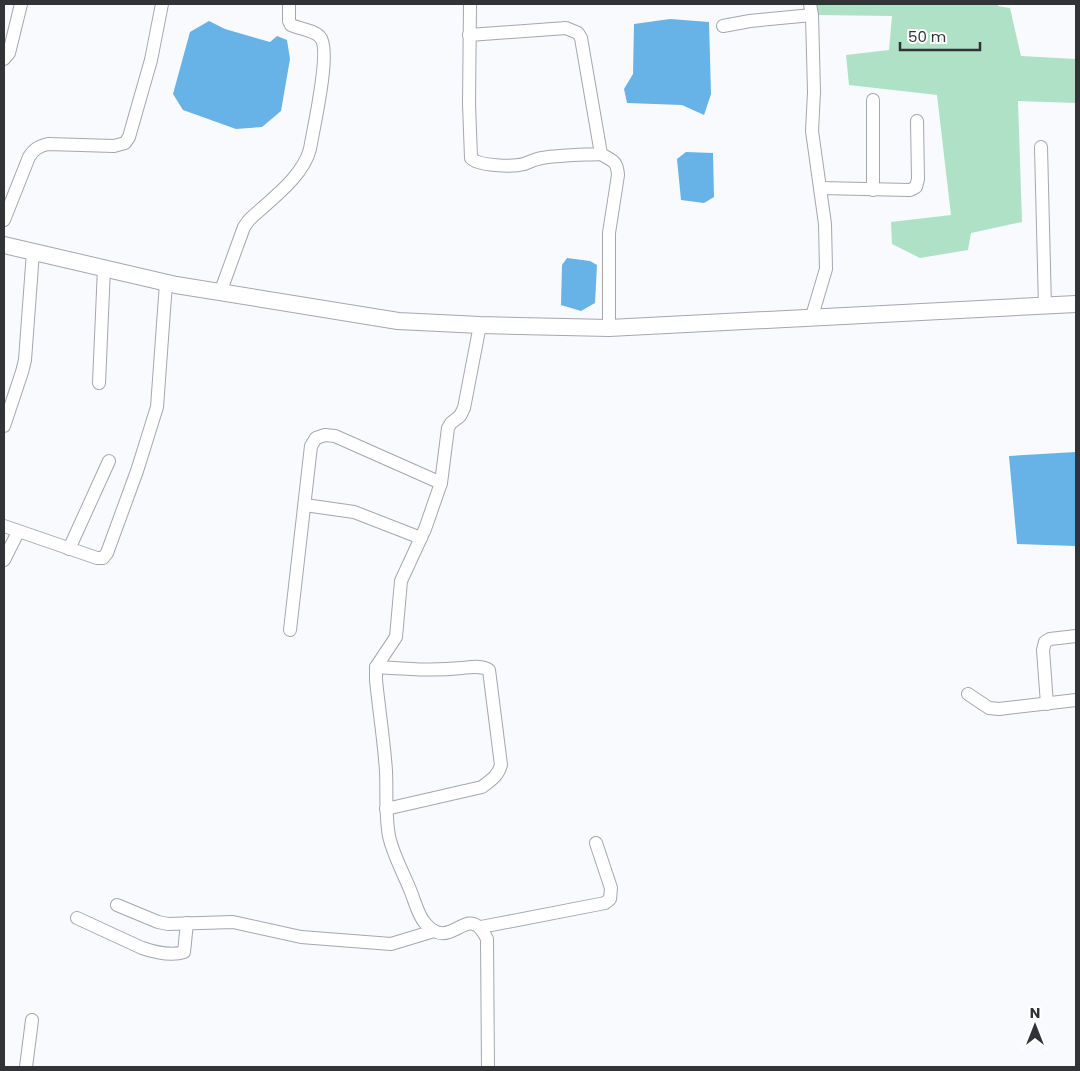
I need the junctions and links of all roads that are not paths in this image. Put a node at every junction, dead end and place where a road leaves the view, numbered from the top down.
1 (21, 4) edge
2 (162, 4) edge
3 (290, 4) edge
4 (470, 4) edge
5 (811, 9) edge
6 (723, 26) dead end
7 (470, 35) junction
8 (4, 59) edge
9 (873, 100) dead end
10 (917, 121) dead end
11 (1041, 147) dead end
12 (601, 154) junction
13 (820, 188) junction
14 (873, 190) junction
15 (4, 220) edge
16 (4, 245) edge
17 (33, 252) junction
18 (104, 268) junction
19 (166, 283) junction
20 (220, 293) junction
21 (1076, 304) edge
22 (1045, 307) junction
23 (812, 316) junction
24 (480, 325) junction
25 (609, 328) junction
26 (99, 383) dead end
27 (4, 426) edge
28 (109, 461) dead end
29 (441, 483) junction
30 (305, 505) junction
31 (4, 526) edge
32 (18, 532) junction
33 (421, 538) junction
34 (69, 549) junction
35 (4, 560) edge
36 (290, 630) dead end
37 (1076, 636) edge
38 (376, 667) junction
39 (968, 694) dead end
40 (1076, 700) edge
41 (1046, 704) junction
42 (386, 809) junction
43 (596, 843) dead end
44 (117, 905) dead end
45 (77, 918) dead end
46 (187, 923) junction
47 (481, 927) junction
48 (434, 931) junction
49 (32, 1020) dead end
50 (26, 1067) edge
51 (488, 1067) edge

1 - 8 street
2 - 15 street
3 - 20 street
4 - 7 street
5 - 6 street
5 - 13 street
7 - 12 street
7 - 12 street
9 - 14 street
10 - 14 street
11 - 22 street
12 - 25 street
13 - 14 street
13 - 23 street
16 - 17 street
17 - 18 street
17 - 27 street
18 - 19 street
18 - 26 street
19 - 20 street
19 - 34 street
20 - 24 street
21 - 22 street
22 - 23 street
23 - 25 street
24 - 25 street
24 - 29 street
28 - 34 street
29 - 30 street
29 - 33 street
30 - 33 street
30 - 36 street
31 - 32 street
32 - 34 street
32 - 35 street
33 - 38 street
37 - 41 street
38 - 42 street
38 - 42 street
39 - 41 street
40 - 41 street
42 - 48 street
43 - 47 street
44 - 46 street
45 - 46 street
46 - 48 street
47 - 48 street
47 - 51 street
49 - 50 street

